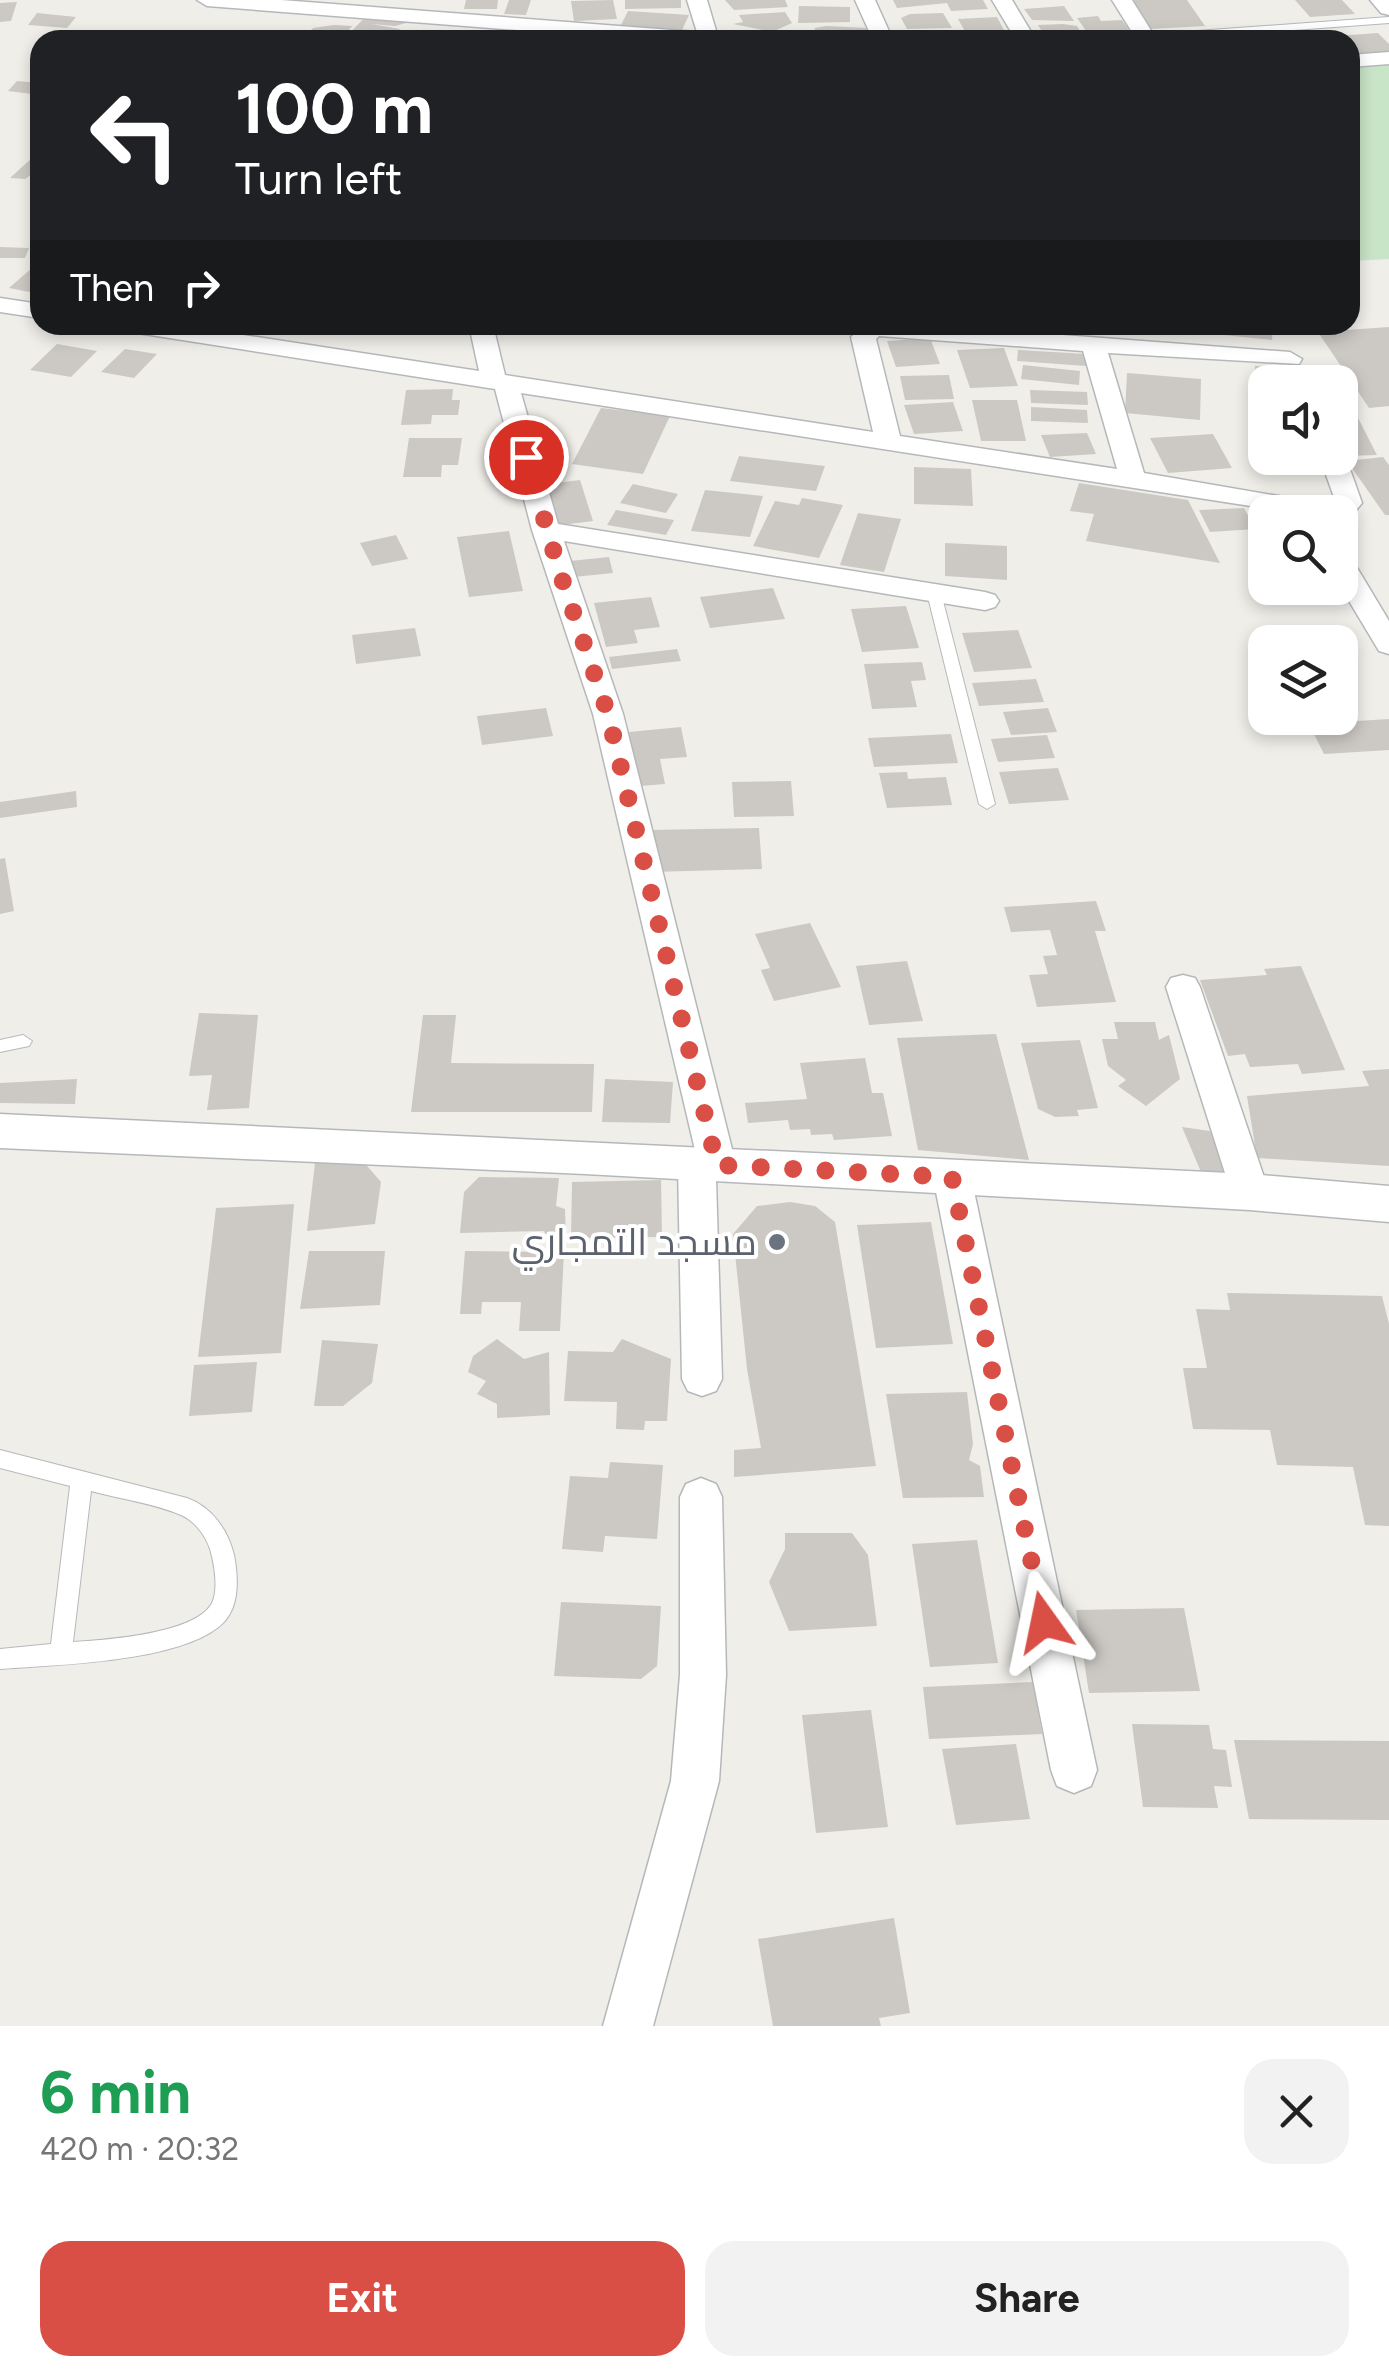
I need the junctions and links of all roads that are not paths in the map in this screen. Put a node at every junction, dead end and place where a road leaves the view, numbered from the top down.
1 (207, 0) edge
2 (537, 0) edge
3 (697, 0) edge
4 (865, 0) edge
5 (1002, 0) edge
6 (1122, 0) edge
7 (1382, 0) edge
8 (288, 3) edge
9 (1389, 8) edge
10 (1389, 20) edge
11 (525, 24) junction
12 (485, 30) edge
13 (497, 30) edge
14 (599, 30) edge
15 (707, 30) edge
16 (878, 30) edge
17 (1020, 30) edge
18 (1141, 30) edge
19 (1252, 30) edge
20 (1389, 58) edge
21 (1360, 59) edge
22 (0, 304) edge
23 (30, 309) edge
24 (195, 335) edge
25 (484, 335) edge
26 (862, 335) edge
27 (974, 335) edge
28 (1093, 344) junction
29 (1290, 359) dead end
30 (500, 383) junction
31 (888, 444) junction
32 (1133, 480) junction
33 (1248, 500) edge
34 (546, 530) junction
35 (1358, 592) edge
36 (934, 593) junction
37 (985, 601) dead end
38 (1389, 645) edge
39 (987, 804) dead end
40 (1183, 987) dead end
41 (23, 1042) dead end
42 (0, 1046) edge
43 (0, 1132) edge
44 (707, 1164) junction
45 (952, 1177) junction
46 (1250, 1192) junction
47 (1389, 1204) edge
48 (702, 1379) dead end
49 (0, 1460) edge
50 (81, 1482) junction
51 (701, 1497) dead end
52 (60, 1652) junction
53 (0, 1659) edge
54 (1074, 1770) dead end
55 (628, 2026) edge

1 - 8 street
2 - 11 street
3 - 15 street
4 - 16 street
5 - 17 street
6 - 18 street
7 - 9 street
8 - 12 street
10 - 19 lane
11 - 13 street
11 - 14 street
20 - 21 street
22 - 23 street
24 - 30 street
25 - 30 street
26 - 31 street
27 - 28 street
28 - 29 street
28 - 32 street
30 - 31 street
30 - 34 street
31 - 32 street
32 - 33 street
34 - 36 street
34 - 44 street
35 - 38 street
36 - 37 street
36 - 39 lane
40 - 46 street
41 - 42 lane
43 - 44 street
44 - 45 street
44 - 48 street
45 - 46 street
45 - 54 street
46 - 47 street
49 - 50 lane
50 - 52 lane
50 - 52 lane
51 - 55 street
52 - 53 lane

